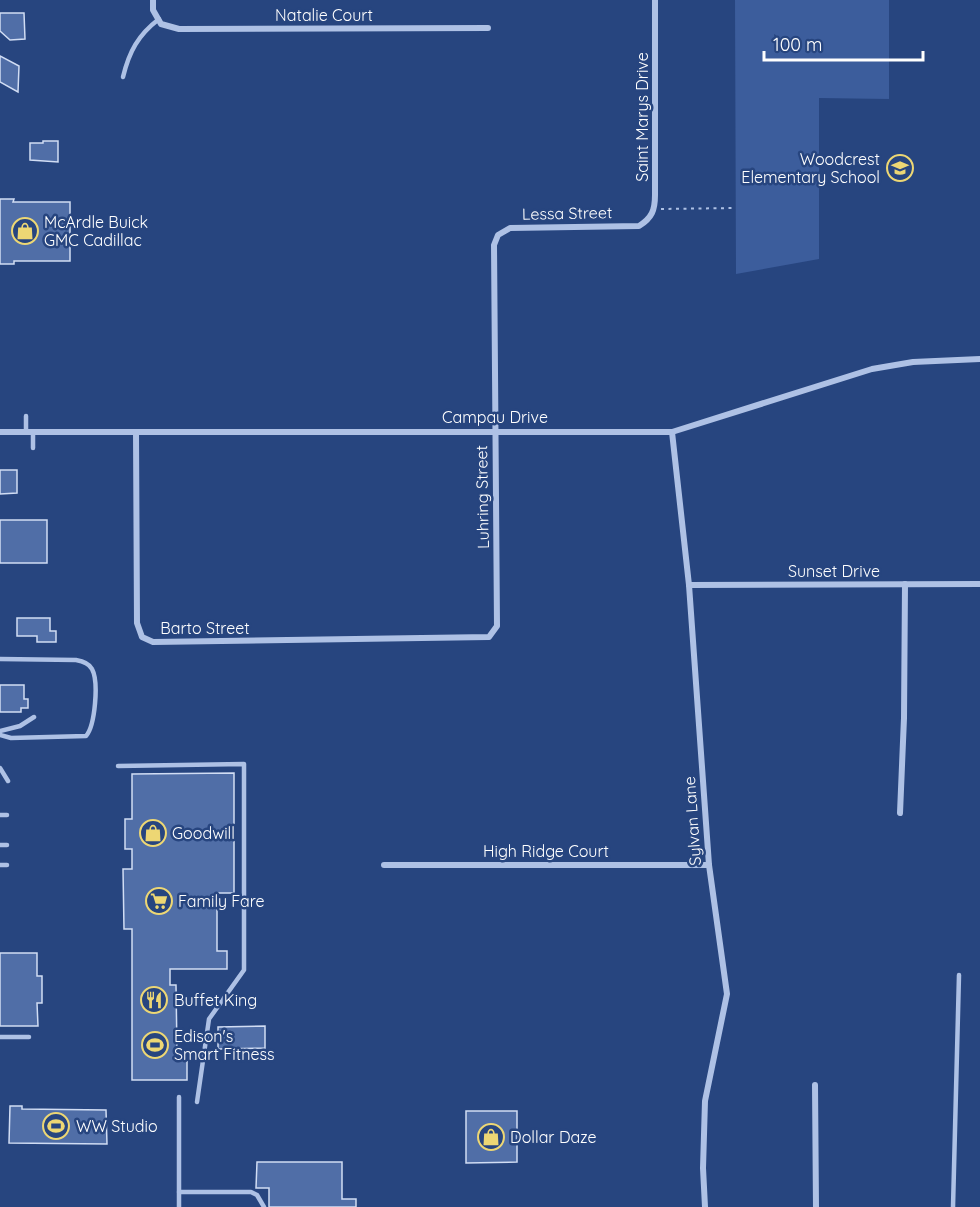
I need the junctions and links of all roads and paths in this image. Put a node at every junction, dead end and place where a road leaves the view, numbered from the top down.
1 (153, 0) edge
2 (655, 0) edge
3 (160, 21) junction
4 (488, 28) dead end
5 (123, 77) dead end
6 (736, 208) dead end
7 (655, 209) junction
8 (498, 235) joint
9 (980, 358) edge
10 (26, 416) dead end
11 (495, 430) junction
12 (0, 432) edge
13 (30, 432) junction
14 (136, 432) junction
15 (672, 432) junction
16 (33, 448) dead end
17 (905, 584) junction
18 (980, 584) edge
19 (689, 585) junction
20 (476, 640) joint
21 (0, 659) edge
22 (34, 717) dead end
23 (0, 730) edge
24 (0, 735) edge
25 (118, 766) dead end
26 (0, 768) edge
27 (8, 781) dead end
28 (900, 813) dead end
29 (0, 815) edge
30 (7, 815) dead end
31 (0, 845) edge
32 (7, 845) dead end
33 (0, 865) edge
34 (7, 865) dead end
35 (384, 865) dead end
36 (709, 865) junction
37 (959, 975) dead end
38 (0, 1037) edge
39 (29, 1037) dead end
40 (815, 1085) dead end
41 (179, 1097) dead end
42 (197, 1102) dead end
43 (179, 1192) junction
44 (179, 1207) edge
45 (264, 1207) edge
46 (705, 1207) edge
47 (816, 1207) edge
48 (953, 1207) edge

1 - 3 street
2 - 7 street, Saint Marys Drive
3 - 4 street, Natalie Court
3 - 5 lane
6 - 7 path
7 - 8 street, Lessa Street
8 - 11 street, Luhring Street
9 - 15 street, Campau Drive
10 - 13 lane
11 - 14 street, Campau Drive
11 - 15 street, Campau Drive
11 - 20 street, Luhring Street
12 - 13 street, Campau Drive
13 - 14 street, Campau Drive
13 - 16 lane
14 - 20 street, Barto Street
15 - 19 street, Sylvan Lane
17 - 18 street, Sunset Drive
17 - 19 street, Sunset Drive
17 - 28 street
19 - 36 street, Sylvan Lane
21 - 24 lane
22 - 23 lane
25 - 42 lane
26 - 27 lane
29 - 30 lane
31 - 32 lane
33 - 34 lane
35 - 36 street, High Ridge Court
36 - 46 street, Sylvan Lane
37 - 48 lane
38 - 39 lane
40 - 47 street
41 - 43 lane
43 - 44 lane
43 - 45 lane

